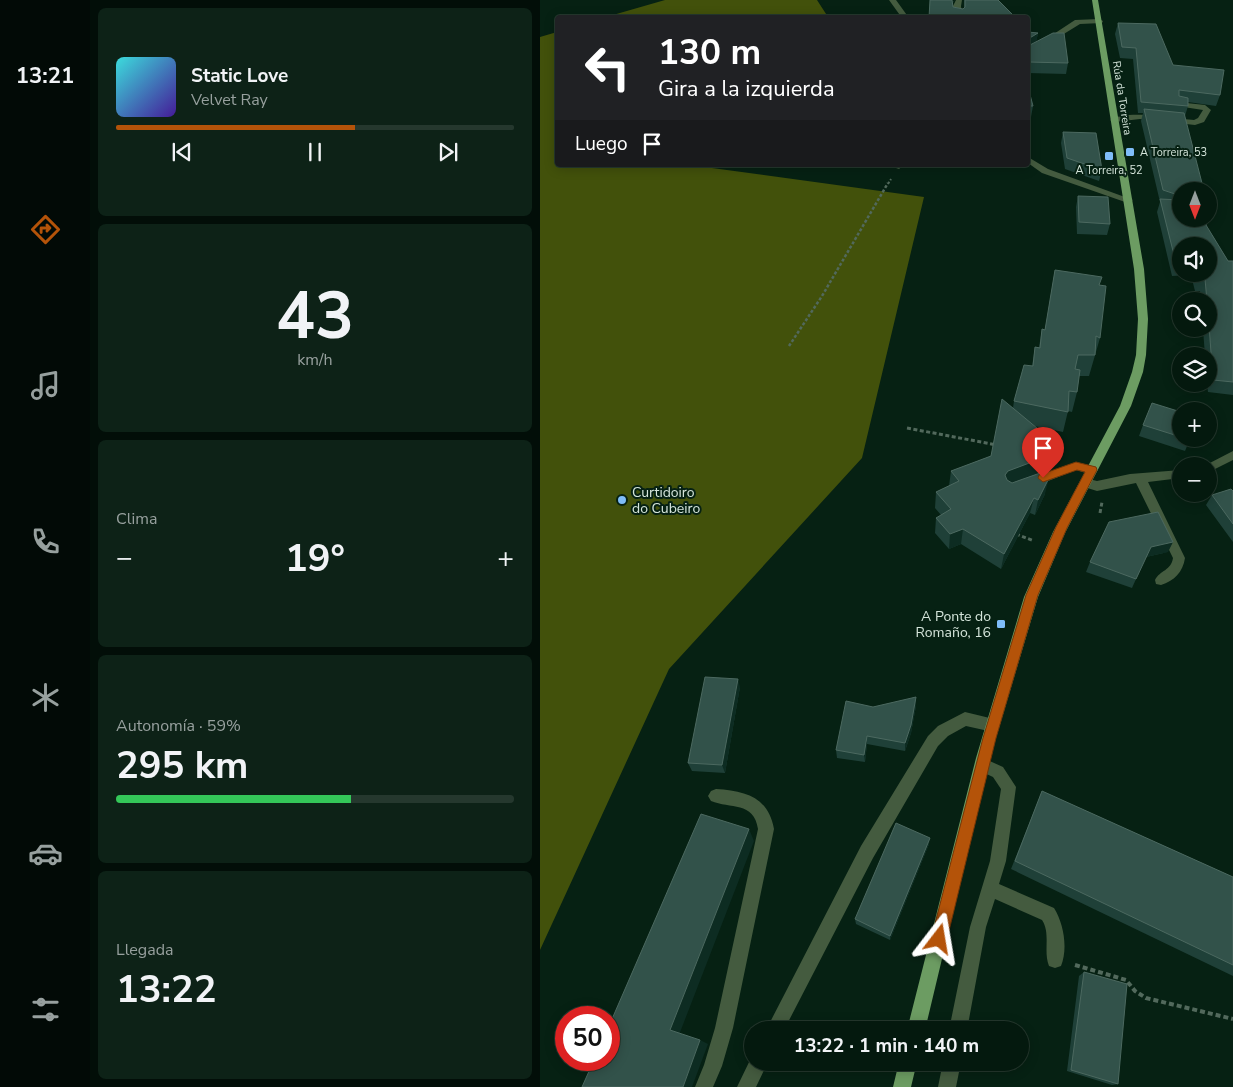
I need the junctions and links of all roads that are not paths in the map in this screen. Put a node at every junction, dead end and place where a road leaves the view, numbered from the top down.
1 (892, 0) edge
2 (960, 0) edge
3 (1095, 0) edge
4 (904, 15) edge
5 (958, 15) edge
6 (1099, 21) junction
7 (1030, 53) edge
8 (1180, 104) edge
9 (1114, 120) junction
10 (1030, 161) edge
11 (1128, 200) junction
12 (1233, 455) edge
13 (1217, 464) edge
14 (1092, 470) junction
15 (1172, 475) edge
16 (1140, 478) junction
17 (1085, 483) junction
18 (1018, 488) edge
19 (1161, 580) dead end
20 (993, 724) junction
21 (982, 765) junction
22 (716, 796) dead end
23 (989, 888) junction
24 (1055, 960) road end
25 (780, 1021) edge
26 (918, 1021) edge
27 (960, 1021) edge
28 (754, 1071) edge
29 (906, 1071) edge
30 (950, 1071) edge
31 (704, 1087) edge
32 (746, 1087) edge
33 (902, 1087) edge
34 (947, 1087) edge

1 - 4 street
2 - 5 street
3 - 6 main road, Rúa da Torreira
6 - 7 street
6 - 9 main road, Rúa da Torreira
8 - 9 street
9 - 11 main road, Rúa da Torreira
10 - 11 street
11 - 14 main road, Rúa da Torreira
12 - 13 street
14 - 17 main road, Rúa da Torreira
14 - 18 street
15 - 16 street
16 - 17 street
16 - 19 street
17 - 20 main road, Rúa da Torreira
20 - 21 main road, Rúa da Torreira
20 - 25 street
21 - 23 street
21 - 26 main road, Rúa da Torreira
22 - 31 street
23 - 24 street
23 - 27 street
28 - 32 street
29 - 33 main road
30 - 34 street

